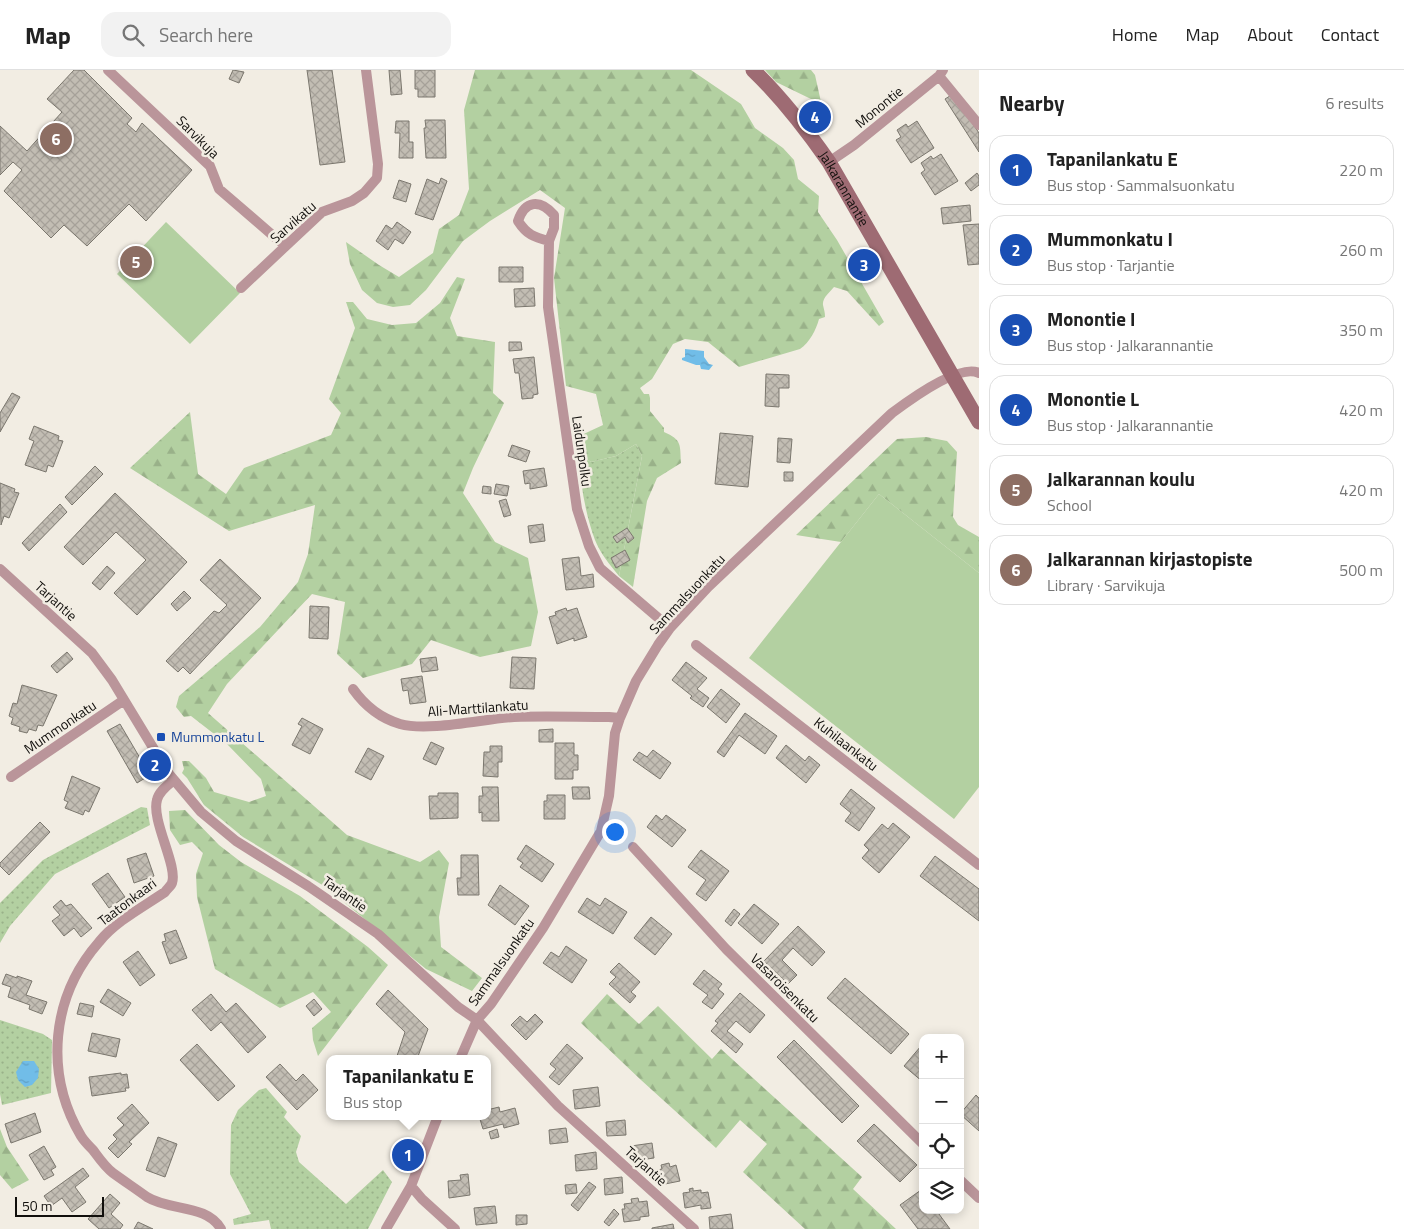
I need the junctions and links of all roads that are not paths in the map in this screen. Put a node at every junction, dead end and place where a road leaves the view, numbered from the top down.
1 (108, 70) edge
2 (366, 70) edge
3 (753, 70) edge
4 (941, 73) edge
5 (979, 125) edge
6 (829, 162) junction
7 (549, 242) dead end
8 (285, 246) junction
9 (241, 288) dead end
10 (979, 373) edge
11 (952, 375) junction
12 (979, 422) edge
13 (0, 569) edge
14 (670, 628) junction
15 (696, 645) dead end
16 (353, 688) dead end
17 (124, 700) junction
18 (620, 718) junction
19 (11, 777) dead end
20 (174, 780) junction
21 (633, 847) dead end
22 (979, 864) edge
23 (477, 1020) junction
24 (462, 1055) edge
25 (436, 1120) edge
26 (919, 1140) edge
27 (964, 1184) edge
28 (411, 1186) junction
29 (979, 1198) edge
30 (221, 1229) edge
31 (386, 1229) edge
32 (455, 1229) edge
33 (694, 1229) edge

1 - 8 street, Sarvikuja
2 - 8 street, Sarvikatu
3 - 6 main road, Jalkarannantie
4 - 5 street
4 - 6 street, Monontie
6 - 11 main road, Jalkarannantie
7 - 14 street, Laidunpolku
8 - 9 street, Sarvikatu
10 - 11 street
11 - 12 main road, Jalkarannantie
11 - 14 street, Sammalsuonkatu
13 - 17 street, Tarjantie
14 - 18 street, Sammalsuonkatu
15 - 22 street, Kuhilaankatu
16 - 18 street, Ali-Marttilankatu
17 - 19 street, Mummonkatu
17 - 20 street, Tarjantie
18 - 23 street, Sammalsuonkatu
20 - 23 street, Tarjantie
20 - 30 street, Taatonkaari
21 - 26 street, Vasaroisenkatu
23 - 24 street, Sammalsuonkatu
23 - 33 street, Tarjantie
25 - 28 street
27 - 29 street
28 - 31 street
28 - 32 street

